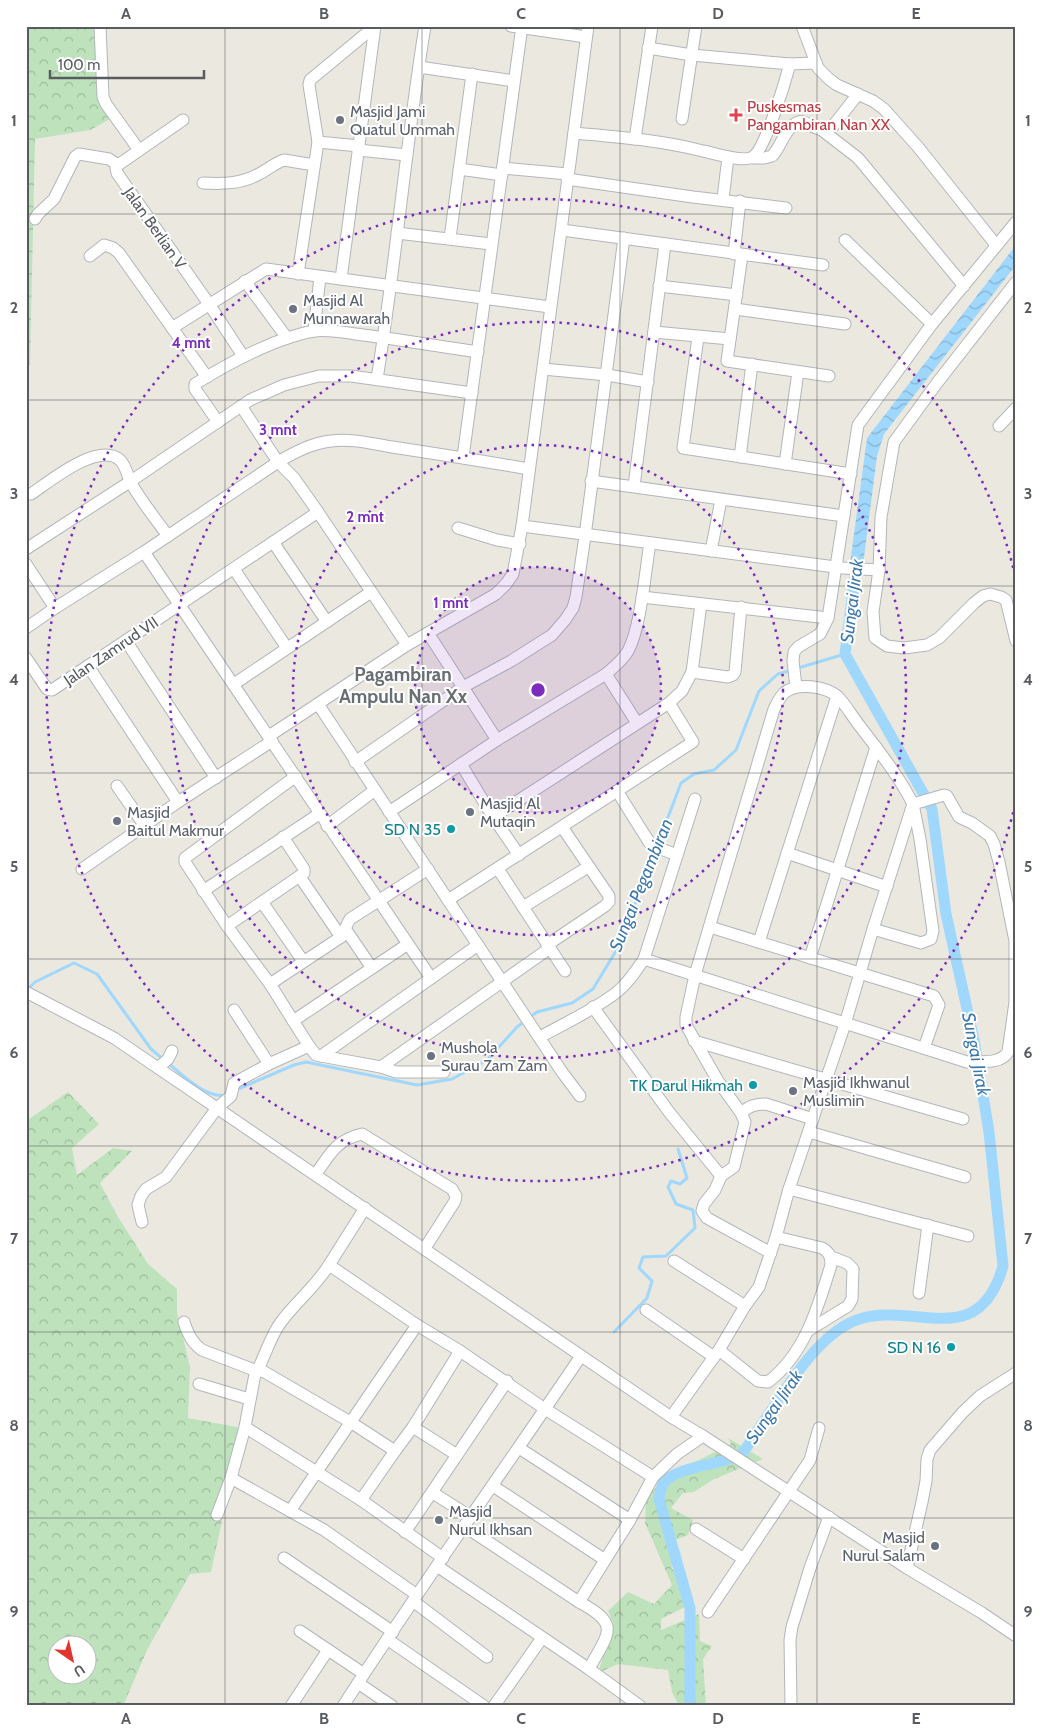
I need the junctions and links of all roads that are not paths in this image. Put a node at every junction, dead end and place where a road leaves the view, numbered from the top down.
1 (100, 26) edge
2 (426, 26) edge
3 (652, 26) edge
4 (696, 26) edge
5 (802, 26) edge
6 (374, 27) edge
7 (518, 27) edge
8 (587, 32) edge
9 (648, 48) junction
10 (692, 55) junction
11 (816, 63) junction
12 (790, 64) junction
13 (418, 67) junction
14 (472, 74) junction
15 (514, 81) junction
16 (858, 94) junction
17 (682, 119) dead end
18 (183, 120) dead end
19 (823, 131) junction
20 (574, 133) junction
21 (635, 139) junction
22 (318, 142) junction
23 (358, 148) junction
24 (139, 150) junction
25 (407, 155) junction
26 (728, 157) junction
27 (753, 158) junction
28 (118, 165) junction
29 (314, 165) junction
30 (459, 169) junction
31 (502, 172) junction
32 (568, 176) junction
33 (203, 183) dead end
34 (722, 200) junction
35 (740, 202) junction
36 (786, 208) dead end
37 (35, 220) dead end
38 (1016, 222) edge
39 (562, 230) junction
40 (397, 233) junction
41 (450, 238) junction
42 (624, 238) junction
43 (845, 240) dead end
44 (492, 244) junction
45 (665, 244) junction
46 (996, 245) junction
47 (738, 255) junction
48 (90, 256) dead end
49 (823, 265) dead end
50 (298, 274) junction
51 (320, 277) junction
52 (341, 279) junction
53 (245, 281) junction
54 (1016, 282) edge
55 (391, 286) junction
56 (659, 286) junction
57 (964, 286) junction
58 (737, 295) junction
59 (1012, 296) edge
60 (485, 298) junction
61 (209, 304) junction
62 (550, 307) junction
63 (735, 309) junction
64 (845, 324) dead end
65 (932, 324) junction
66 (172, 328) junction
67 (314, 331) junction
68 (654, 332) junction
69 (384, 337) junction
70 (698, 337) junction
71 (287, 338) junction
72 (730, 339) junction
73 (478, 352) junction
74 (243, 356) junction
75 (752, 364) junction
76 (543, 369) junction
77 (798, 372) junction
78 (607, 375) junction
79 (829, 376) dead end
80 (207, 377) junction
81 (377, 379) junction
82 (648, 382) junction
83 (472, 393) junction
84 (241, 406) junction
85 (1016, 408) edge
86 (218, 422) junction
87 (999, 426) dead end
88 (463, 457) junction
89 (740, 457) junction
90 (278, 462) junction
91 (785, 464) junction
92 (529, 469) junction
93 (851, 474) junction
94 (591, 480) junction
95 (130, 481) junction
96 (634, 486) junction
97 (31, 494) dead end
98 (721, 500) junction
99 (318, 512) junction
100 (844, 516) junction
101 (522, 526) junction
102 (458, 528) dead end
103 (168, 536) junction
104 (585, 536) junction
105 (273, 542) junction
106 (520, 544) junction
107 (650, 544) junction
108 (26, 549) edge
109 (711, 551) junction
110 (144, 552) junction
111 (26, 564) edge
112 (839, 567) junction
113 (234, 569) junction
114 (879, 570) junction
115 (371, 592) junction
116 (642, 597) junction
117 (180, 604) junction
118 (701, 604) junction
119 (741, 607) junction
120 (55, 608) junction
121 (828, 618) junction
122 (326, 622) junction
123 (26, 628) edge
124 (428, 633) junction
125 (126, 640) junction
126 (1016, 641) edge
127 (407, 645) junction
128 (287, 648) junction
129 (26, 658) edge
130 (88, 666) junction
131 (692, 672) junction
132 (606, 674) junction
133 (234, 684) junction
134 (795, 684) junction
135 (463, 687) junction
136 (837, 696) junction
137 (669, 703) junction
138 (318, 704) junction
139 (637, 723) junction
140 (270, 738) junction
141 (497, 740) junction
142 (876, 747) junction
143 (355, 762) junction
144 (460, 764) junction
145 (296, 776) junction
146 (216, 778) junction
147 (117, 786) dead end
148 (374, 790) junction
149 (617, 791) junction
150 (695, 799) dead end
151 (178, 802) junction
152 (916, 803) junction
153 (389, 812) junction
154 (319, 814) junction
155 (493, 817) junction
156 (144, 826) junction
157 (327, 826) junction
158 (562, 826) junction
159 (283, 837) junction
160 (671, 853) junction
161 (787, 853) junction
162 (519, 855) junction
163 (588, 867) junction
164 (82, 869) dead end
165 (428, 869) junction
166 (498, 869) junction
167 (836, 870) junction
168 (300, 877) junction
169 (887, 887) junction
170 (202, 891) junction
171 (448, 900) junction
172 (262, 902) junction
173 (379, 902) junction
174 (522, 907) junction
175 (227, 926) junction
176 (710, 927) junction
177 (873, 929) junction
178 (343, 933) junction
179 (759, 942) junction
180 (408, 944) junction
181 (478, 945) junction
182 (548, 947) junction
183 (810, 958) junction
184 (644, 959) junction
185 (303, 961) junction
186 (372, 968) junction
187 (565, 971) dead end
188 (861, 974) junction
189 (695, 975) junction
190 (431, 978) junction
191 (502, 981) junction
192 (270, 984) junction
193 (26, 992) edge
194 (593, 1007) junction
195 (234, 1010) dead end
196 (293, 1021) junction
197 (846, 1024) junction
198 (539, 1035) junction
199 (694, 1041) junction
200 (309, 1046) junction
201 (924, 1048) junction
202 (321, 1056) junction
203 (269, 1064) junction
204 (381, 1067) junction
205 (444, 1072) dead end
206 (828, 1079) junction
207 (580, 1096) dead end
208 (217, 1108) junction
209 (741, 1113) junction
210 (813, 1119) junction
211 (963, 1119) dead end
212 (809, 1132) junction
213 (316, 1174) junction
214 (721, 1176) junction
215 (965, 1176) dead end
216 (789, 1189) junction
217 (365, 1208) junction
218 (142, 1222) dead end
219 (928, 1225) junction
220 (968, 1236) dead end
221 (776, 1237) junction
222 (425, 1248) junction
223 (771, 1253) junction
224 (831, 1257) junction
225 (674, 1262) dead end
226 (329, 1265) junction
227 (919, 1293) dead end
228 (745, 1306) junction
229 (646, 1310) dead end
230 (184, 1322) dead end
231 (417, 1325) junction
232 (809, 1330) junction
233 (460, 1351) junction
234 (717, 1354) junction
235 (581, 1356) junction
236 (258, 1371) junction
237 (1016, 1373) edge
238 (506, 1381) junction
239 (199, 1384) dead end
240 (249, 1399) junction
241 (546, 1409) junction
242 (671, 1417) junction
243 (352, 1423) junction
244 (413, 1427) junction
245 (245, 1428) junction
246 (819, 1428) dead end
247 (703, 1436) junction
248 (519, 1448) junction
249 (395, 1451) junction
250 (457, 1455) junction
251 (316, 1472) junction
252 (653, 1477) junction
253 (231, 1478) junction
254 (493, 1486) junction
255 (790, 1492) junction
256 (432, 1493) junction
257 (361, 1500) junction
258 (290, 1511) junction
259 (217, 1515) dead end
260 (829, 1517) junction
261 (630, 1520) junction
262 (468, 1521) junction
263 (696, 1528) dead end
264 (405, 1532) junction
265 (284, 1558) dead end
266 (744, 1559) junction
267 (605, 1560) junction
268 (440, 1562) junction
269 (907, 1568) junction
270 (415, 1598) junction
271 (579, 1602) junction
272 (708, 1612) dead end
273 (300, 1630) dead end
274 (390, 1635) junction
275 (1016, 1636) edge
276 (542, 1638) junction
277 (328, 1650) junction
278 (487, 1657) dead end
279 (589, 1669) junction
280 (361, 1679) junction
281 (291, 1706) edge
282 (343, 1706) edge
283 (392, 1706) edge
284 (484, 1706) edge
285 (494, 1706) edge
286 (640, 1706) edge
287 (791, 1706) edge

1 - 24 street
2 - 13 street
3 - 9 street
4 - 10 street
5 - 11 street
6 - 22 street
6 - 23 street
7 - 8 street
7 - 15 street
8 - 20 street
9 - 10 street
9 - 21 street
10 - 12 street
10 - 17 street
11 - 12 street
11 - 16 street
12 - 27 street
13 - 14 street
13 - 25 street
14 - 15 street
14 - 30 street
15 - 31 street
16 - 19 street
16 - 46 street
18 - 24 street
19 - 27 street
19 - 57 street
20 - 21 street
20 - 32 street
21 - 26 street
22 - 23 street
22 - 29 street
23 - 25 street
23 - 52 street
24 - 28 street
25 - 40 street
26 - 27 street
26 - 34 street
28 - 37 street
28 - 61 street, Jalan Berlian V
29 - 33 street
29 - 50 street
30 - 31 street
30 - 41 street
31 - 32 street
31 - 44 street
32 - 34 street
32 - 39 street
34 - 35 street
35 - 36 street
35 - 47 street
38 - 46 street
39 - 42 street
39 - 62 street
40 - 41 street
40 - 55 street
41 - 44 street
42 - 45 street
42 - 78 street
43 - 65 street
44 - 60 street
45 - 47 street
45 - 56 street
46 - 57 street
47 - 49 street
47 - 58 street
48 - 66 street
50 - 51 street
50 - 53 street
51 - 52 street
51 - 67 street
52 - 55 street
53 - 61 street
53 - 71 street
54 - 59 street
55 - 60 street
55 - 69 street
56 - 58 street
56 - 68 street
57 - 65 street
58 - 63 street
59 - 114 street
60 - 62 street
60 - 73 street
61 - 66 street
61 - 74 street, Jalan Berlian V
62 - 76 street
63 - 64 street
63 - 72 street
65 - 93 street
66 - 80 street
67 - 69 street
67 - 71 street
68 - 70 street
68 - 82 street
69 - 73 street
69 - 81 street
70 - 72 street
70 - 89 street
71 - 74 street
72 - 75 street
73 - 83 street
74 - 80 street
75 - 77 street
75 - 89 street
76 - 78 street
76 - 92 street
77 - 79 street
77 - 91 street
78 - 82 street
78 - 94 street
80 - 86 street
81 - 83 street
81 - 84 street
82 - 96 street
83 - 88 street
84 - 86 street
84 - 90 street
85 - 87 street
86 - 95 street
88 - 90 street
88 - 92 street
89 - 91 street
90 - 99 street
90 - 103 street
91 - 93 street
92 - 101 street
93 - 100 street
94 - 96 street
94 - 104 street
95 - 97 street
95 - 103 street
95 - 108 street
96 - 98 street
98 - 100 street
98 - 109 street
99 - 105 street, Jalan Zamrud VII
99 - 115 street
100 - 112 street
101 - 104 street
101 - 106 street
102 - 106 street
103 - 110 street
104 - 107 street
104 - 135 street
105 - 113 street, Jalan Zamrud VII
105 - 122 street
106 - 124 street
107 - 109 street
107 - 116 street
109 - 112 street
110 - 117 street
110 - 120 street
111 - 120 street
112 - 114 street
112 - 121 street
113 - 117 street, Jalan Zamrud VII
113 - 128 street
114 - 126 street
115 - 122 street
115 - 127 street
116 - 118 street
116 - 132 street
117 - 125 street, Jalan Zamrud VII
117 - 133 street
118 - 119 street
118 - 131 street
119 - 121 street
119 - 131 street
120 - 123 street
121 - 134 street
122 - 128 street
124 - 127 street
124 - 135 street
125 - 130 street, Jalan Zamrud VII
125 - 146 street
127 - 138 street
128 - 133 street
129 - 130 street, Jalan Zamrud VII
130 - 151 street
131 - 137 street
132 - 139 street
132 - 141 street
133 - 140 street
134 - 136 street
134 - 176 street
135 - 141 street
135 - 143 street
136 - 142 street
136 - 161 street
137 - 139 street
137 - 149 street
138 - 140 street
138 - 143 street
139 - 155 street
140 - 145 street
140 - 146 street
141 - 144 street
142 - 152 street
142 - 167 street
143 - 148 street
144 - 153 street
144 - 155 street
145 - 154 street
145 - 170 street
146 - 151 street
147 - 156 street
148 - 153 street
148 - 157 street
149 - 158 street
149 - 160 street
150 - 160 street
151 - 156 street
152 - 169 street
152 - 177 street
152 - 201 street
153 - 165 street
154 - 157 street
154 - 159 street
155 - 162 street
156 - 164 street
157 - 173 street
158 - 162 street
158 - 163 street
159 - 168 street
159 - 170 street
160 - 184 street
161 - 167 street
161 - 179 street
162 - 166 street
163 - 174 street
163 - 182 street
165 - 171 street
165 - 173 street
166 - 171 street
166 - 174 street
167 - 169 street
167 - 183 street
168 - 172 street
168 - 178 street
169 - 177 street
170 - 175 street
171 - 181 street
172 - 175 street
172 - 185 street
173 - 178 street
173 - 180 street
174 - 182 street
175 - 192 street
176 - 179 street
176 - 189 street
177 - 188 street
178 - 185 street
178 - 186 street
179 - 183 street
180 - 186 street
180 - 190 street
181 - 190 street
181 - 191 street
182 - 187 street
182 - 191 street
183 - 188 street
184 - 189 street
184 - 194 street
185 - 192 street
186 - 196 street
188 - 197 street
188 - 201 street
189 - 197 street
189 - 199 street
190 - 202 street
191 - 198 street
191 - 204 street
192 - 196 street
193 - 208 street
194 - 198 street
194 - 214 street
195 - 203 street
196 - 200 street
197 - 201 street
197 - 206 street
198 - 207 street
199 - 206 street
199 - 209 street
200 - 202 street
200 - 203 street
202 - 204 street
203 - 208 street
204 - 205 street
206 - 210 street
206 - 211 street
208 - 213 street
208 - 218 street
209 - 210 street
209 - 214 street
210 - 212 street
212 - 215 street
212 - 216 street
213 - 217 street
213 - 222 street
214 - 223 street
216 - 219 street
216 - 221 street
217 - 222 street
217 - 226 street
219 - 220 street
219 - 227 street
221 - 223 street
221 - 224 street
222 - 235 street
223 - 228 street
224 - 232 street
224 - 232 street
225 - 228 street
226 - 231 street
226 - 236 street
228 - 234 street
229 - 234 street
230 - 236 street
231 - 233 street
231 - 243 street
232 - 234 street
233 - 238 street
233 - 244 street
234 - 242 street
235 - 241 street
235 - 242 street
236 - 240 street
236 - 243 street
237 - 269 street
238 - 241 street
238 - 250 street
239 - 240 street
240 - 245 street
241 - 248 street
241 - 252 street
242 - 247 street
243 - 249 street
243 - 251 street
244 - 249 street
244 - 250 street
245 - 251 street
245 - 253 street
246 - 255 street
247 - 252 street
247 - 255 street
248 - 254 street
248 - 261 street
249 - 257 street
250 - 256 street
251 - 257 street
251 - 258 street
252 - 261 street
253 - 258 street
253 - 259 street
254 - 262 street
254 - 267 street
255 - 260 street
255 - 266 street
256 - 262 street
256 - 264 street
257 - 264 street
258 - 270 street
260 - 269 street
260 - 287 street
261 - 267 street
262 - 268 street
262 - 271 street
263 - 266 street
264 - 268 street
265 - 274 street
266 - 272 street
267 - 271 street
268 - 270 street
268 - 276 street
269 - 275 street
270 - 274 street
270 - 278 street
271 - 279 street
273 - 277 street
274 - 280 street
274 - 284 street
276 - 279 street
276 - 285 street
277 - 280 street
277 - 281 street
279 - 286 street
280 - 282 street
280 - 283 street

